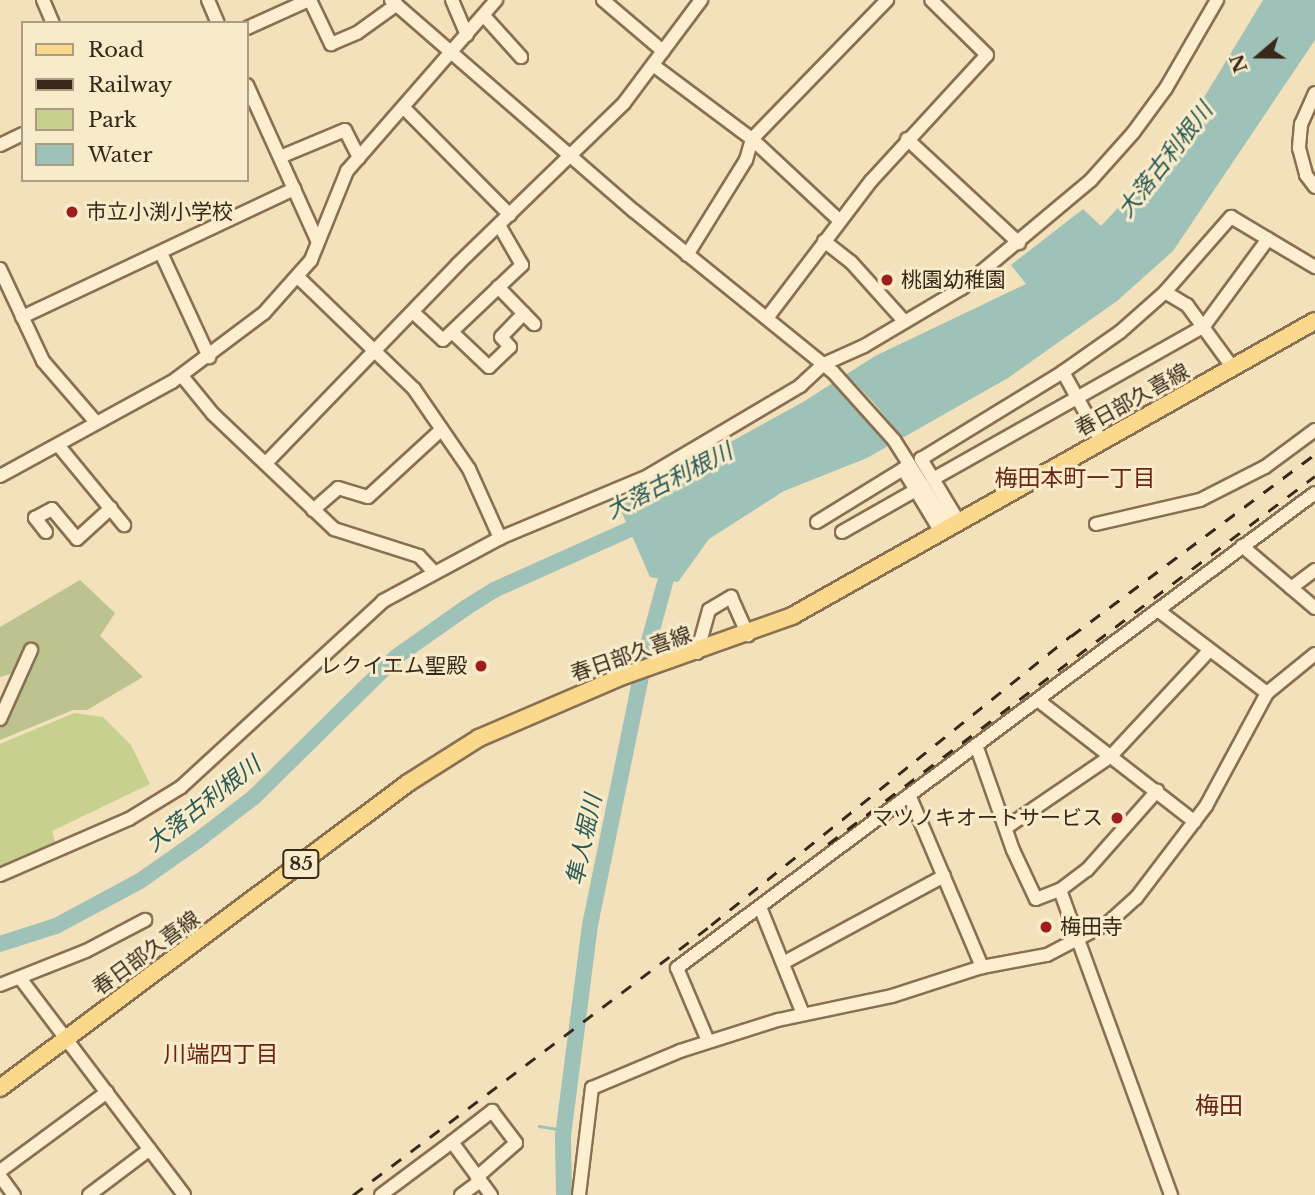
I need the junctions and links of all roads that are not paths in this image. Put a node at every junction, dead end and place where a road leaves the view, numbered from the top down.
1 (43, 0) edge
2 (208, 0) edge
3 (309, 0) edge
4 (452, 0) edge
5 (496, 0) edge
6 (603, 0) edge
7 (887, 0) edge
8 (931, 0) edge
9 (1217, 0) edge
10 (394, 2) edge
11 (697, 2) edge
12 (485, 17) junction
13 (52, 21) edge
14 (217, 21) edge
15 (248, 28) edge
16 (467, 35) junction
17 (454, 50) junction
18 (663, 51) junction
19 (521, 57) dead end
20 (653, 65) junction
21 (248, 87) edge
22 (1315, 93) edge
23 (403, 107) junction
24 (21, 135) edge
25 (752, 139) junction
26 (907, 139) junction
27 (0, 145) edge
28 (571, 154) junction
29 (280, 157) junction
30 (359, 158) junction
31 (1315, 187) edge
32 (294, 189) junction
33 (509, 215) junction
34 (839, 220) junction
35 (499, 225) junction
36 (1268, 239) junction
37 (824, 241) junction
38 (318, 242) junction
39 (1019, 243) junction
40 (161, 253) junction
41 (687, 255) junction
42 (1315, 267) edge
43 (0, 269) edge
44 (298, 277) junction
45 (498, 287) junction
46 (1165, 292) junction
47 (524, 313) junction
48 (415, 314) junction
49 (22, 317) junction
50 (767, 318) junction
51 (905, 321) junction
52 (1315, 321) edge
53 (534, 324) dead end
54 (1205, 326) junction
55 (452, 332) junction
56 (377, 351) junction
57 (209, 357) junction
58 (828, 368) junction
59 (1233, 368) junction
60 (1063, 372) junction
61 (182, 376) junction
62 (1077, 398) junction
63 (95, 421) junction
64 (442, 429) junction
65 (1315, 430) edge
66 (1101, 441) junction
67 (58, 445) junction
68 (266, 463) junction
69 (0, 476) edge
70 (933, 479) junction
71 (916, 490) junction
72 (1315, 493) edge
73 (111, 509) junction
74 (313, 510) junction
75 (817, 522) dead end
76 (1097, 523) dead end
77 (124, 525) dead end
78 (950, 527) junction
79 (46, 532) dead end
80 (842, 532) dead end
81 (500, 538) junction
82 (1242, 546) junction
83 (1315, 570) edge
84 (433, 571) junction
85 (1291, 588) junction
86 (1315, 608) edge
87 (1159, 611) junction
88 (748, 635) junction
89 (31, 650) dead end
90 (1209, 651) junction
91 (697, 653) junction
92 (1315, 653) edge
93 (1267, 693) junction
94 (1039, 701) junction
95 (0, 719) edge
96 (976, 745) junction
97 (1111, 756) junction
98 (1157, 791) junction
99 (910, 797) junction
100 (1195, 821) junction
101 (1007, 827) junction
102 (0, 875) edge
103 (944, 876) junction
104 (1060, 890) junction
105 (760, 906) junction
106 (145, 920) dead end
107 (1077, 943) junction
108 (783, 962) junction
109 (982, 967) junction
110 (20, 978) junction
111 (0, 985) edge
112 (803, 1014) junction
113 (66, 1038) junction
114 (708, 1041) junction
115 (0, 1088) edge
116 (107, 1092) junction
117 (452, 1142) junction
118 (150, 1149) junction
119 (0, 1173) edge
120 (478, 1179) junction
121 (14, 1195) edge
122 (89, 1195) edge
123 (184, 1195) edge
124 (381, 1195) edge
125 (461, 1195) edge
126 (492, 1195) edge
127 (579, 1195) edge
128 (1171, 1195) edge

1 - 13 street
2 - 14 street
3 - 10 street
3 - 15 street
4 - 16 street
5 - 12 street
6 - 18 street
7 - 25 street
8 - 26 street
9 - 39 street
10 - 17 street
11 - 18 street
12 - 16 street
12 - 19 street
16 - 17 street
17 - 23 street
17 - 28 street
18 - 20 street
20 - 25 street
20 - 28 street
21 - 29 street
22 - 31 street
23 - 30 street
23 - 33 street
24 - 27 street
25 - 34 street
25 - 41 street
26 - 34 street
26 - 39 street
28 - 33 street
28 - 41 street
29 - 30 street
29 - 32 street
30 - 38 street
32 - 38 street
32 - 40 street
33 - 35 street
34 - 37 street
35 - 45 street
35 - 48 street
36 - 42 street
36 - 46 street
36 - 54 street
37 - 50 street
37 - 51 street
38 - 44 street
39 - 51 street
40 - 49 street
40 - 57 street
41 - 50 street
43 - 49 street
44 - 56 street
44 - 57 street
45 - 47 street
45 - 55 street
46 - 54 street
46 - 60 street
47 - 53 street
47 - 55 street
48 - 55 street
48 - 56 street
49 - 63 street
50 - 58 street
51 - 58 street
52 - 59 main road, 春日部久喜線 / 85
54 - 59 street
54 - 62 street
56 - 64 street
56 - 68 street
57 - 61 street
58 - 78 street
58 - 81 street
59 - 66 main road, 春日部久喜線 / 85
60 - 62 street
60 - 70 street
61 - 63 street
61 - 68 street
62 - 66 street
62 - 70 street
63 - 67 street
64 - 74 street
64 - 81 street
65 - 76 street
66 - 78 main road, 春日部久喜線 / 85
67 - 69 street
67 - 73 street
68 - 74 street
70 - 78 street
71 - 75 street
71 - 78 street
71 - 80 street
72 - 82 street
73 - 77 street
73 - 79 street
74 - 84 street
78 - 88 main road, 春日部久喜線 / 85
81 - 84 street
82 - 85 street
82 - 87 street
83 - 85 street
84 - 102 street
85 - 86 street
87 - 90 street
87 - 94 street
88 - 91 main road, 春日部久喜線 / 85
88 - 91 street
89 - 95 street
90 - 93 street
90 - 97 street
91 - 113 main road, 春日部久喜線 / 85
92 - 93 street
93 - 100 street
94 - 96 street
94 - 97 street
96 - 99 street
96 - 101 street
97 - 98 street
97 - 101 street
98 - 100 street
98 - 104 street
99 - 103 street
99 - 105 street
100 - 107 street
101 - 104 street
103 - 108 street
103 - 109 street
104 - 107 street
105 - 108 street
105 - 114 street
106 - 110 street
107 - 109 street
107 - 128 street
108 - 112 street
109 - 112 street
110 - 111 street
110 - 113 street
112 - 114 street
113 - 115 main road, 春日部久喜線 / 85
113 - 116 street
114 - 127 street
116 - 118 street
116 - 119 street
117 - 120 street
117 - 120 street
117 - 124 street
118 - 122 street
118 - 123 street
119 - 121 street
120 - 125 street
120 - 126 street

